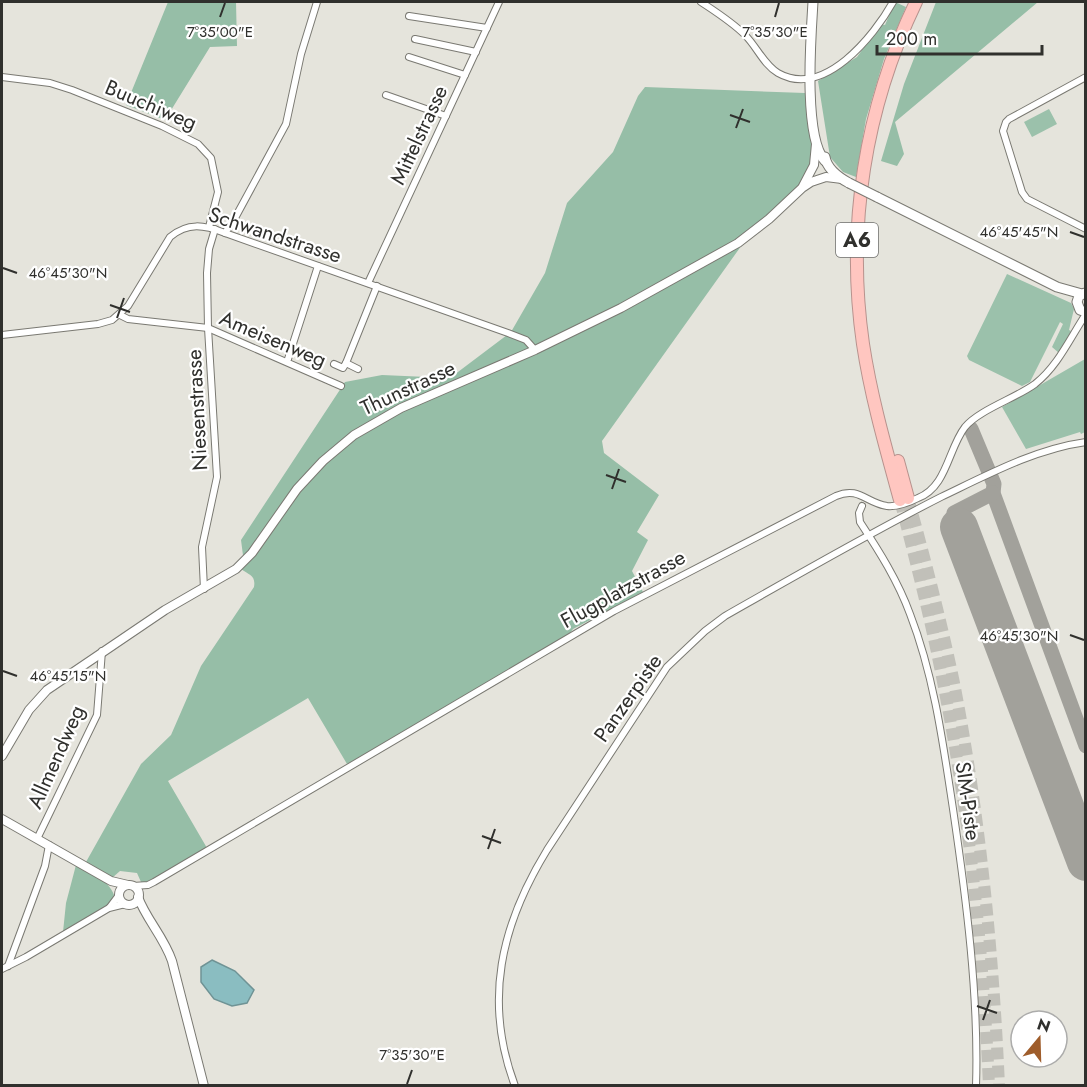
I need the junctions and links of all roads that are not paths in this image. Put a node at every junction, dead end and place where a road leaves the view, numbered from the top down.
1 (317, 2) edge
2 (499, 2) edge
3 (701, 2) edge
4 (813, 2) edge
5 (893, 2) edge
6 (916, 2) edge
7 (926, 2) edge
8 (409, 16) dead end
9 (487, 28) junction
10 (415, 39) dead end
11 (476, 52) junction
12 (409, 57) dead end
13 (465, 75) junction
14 (2, 77) edge
15 (1086, 77) edge
16 (811, 79) junction
17 (386, 95) dead end
18 (446, 116) junction
19 (816, 144) junction
20 (826, 163) junction
21 (811, 173) junction
22 (845, 181) junction
23 (811, 182) junction
24 (802, 188) junction
25 (212, 228) junction
26 (1086, 229) edge
27 (225, 233) junction
28 (318, 266) junction
29 (368, 283) junction
30 (377, 286) junction
31 (1083, 301) edge
32 (120, 315) junction
33 (208, 328) junction
34 (2, 335) edge
35 (535, 350) junction
36 (288, 359) dead end
37 (346, 363) junction
38 (334, 364) dead end
39 (358, 369) dead end
40 (341, 386) dead end
41 (1086, 442) edge
42 (910, 498) junction
43 (862, 506) dead end
44 (925, 506) junction
45 (869, 535) junction
46 (204, 588) junction
47 (102, 651) junction
48 (2, 756) edge
49 (2, 819) edge
50 (37, 839) junction
51 (49, 845) junction
52 (111, 881) junction
53 (148, 885) junction
54 (130, 886) junction
55 (119, 894) junction
56 (138, 896) junction
57 (128, 904) junction
58 (109, 908) junction
59 (144, 911) junction
60 (5, 967) edge
61 (204, 1086) edge
62 (515, 1086) edge
63 (976, 1086) edge

1 - 27 street
2 - 9 street, Mittelstrasse
3 - 16 street
4 - 16 main road
5 - 16 street
6 - 42 highway, A6
7 - 42 highway, A6
8 - 9 street
9 - 11 street, Mittelstrasse
10 - 11 street
11 - 13 street, Mittelstrasse
12 - 13 street
13 - 18 street, Mittelstrasse
14 - 25 street, Buuchiweg
15 - 26 street
16 - 19 main road
16 - 20 main road
17 - 18 street
18 - 29 street, Mittelstrasse
19 - 20 main road
19 - 21 street, Thunstrasse
20 - 21 street
20 - 22 main road
20 - 23 street, Thunstrasse
21 - 24 street, Thunstrasse
22 - 23 street, Thunstrasse
22 - 31 main road, bridge
23 - 24 street, Thunstrasse
24 - 35 street, Thunstrasse
25 - 27 street, Schwandstrasse
25 - 32 street, Schwandstrasse
25 - 33 street, Niesenstrasse
27 - 28 street, Schwandstrasse
28 - 29 street, Schwandstrasse
28 - 36 street
29 - 30 street, Schwandstrasse
30 - 35 street, Schwandstrasse
30 - 37 street
31 - 42 street
32 - 33 street, Ameisenweg
32 - 34 street
33 - 40 street, Ameisenweg
33 - 46 street, Niesenstrasse
35 - 46 street, Thunstrasse
37 - 38 street
37 - 39 street
41 - 44 street, Panzerpiste
42 - 44 street
42 - 53 street, Flugplatzstrasse
43 - 45 street, SIM-Piste
44 - 45 street, Panzerpiste
45 - 62 street, Panzerpiste
45 - 63 street, SIM-Piste
46 - 47 street, Thunstrasse
47 - 48 street, Thunstrasse
47 - 50 street, Allmendweg
49 - 50 street
50 - 51 street
51 - 52 street
51 - 60 street
52 - 54 street
52 - 55 street
53 - 54 street, Flugplatzstrasse
53 - 56 street, Flugplatzstrasse
54 - 55 street
54 - 56 street
55 - 57 street
55 - 58 street
56 - 57 street
56 - 59 street
57 - 58 street
57 - 59 street
58 - 60 street
59 - 61 street

